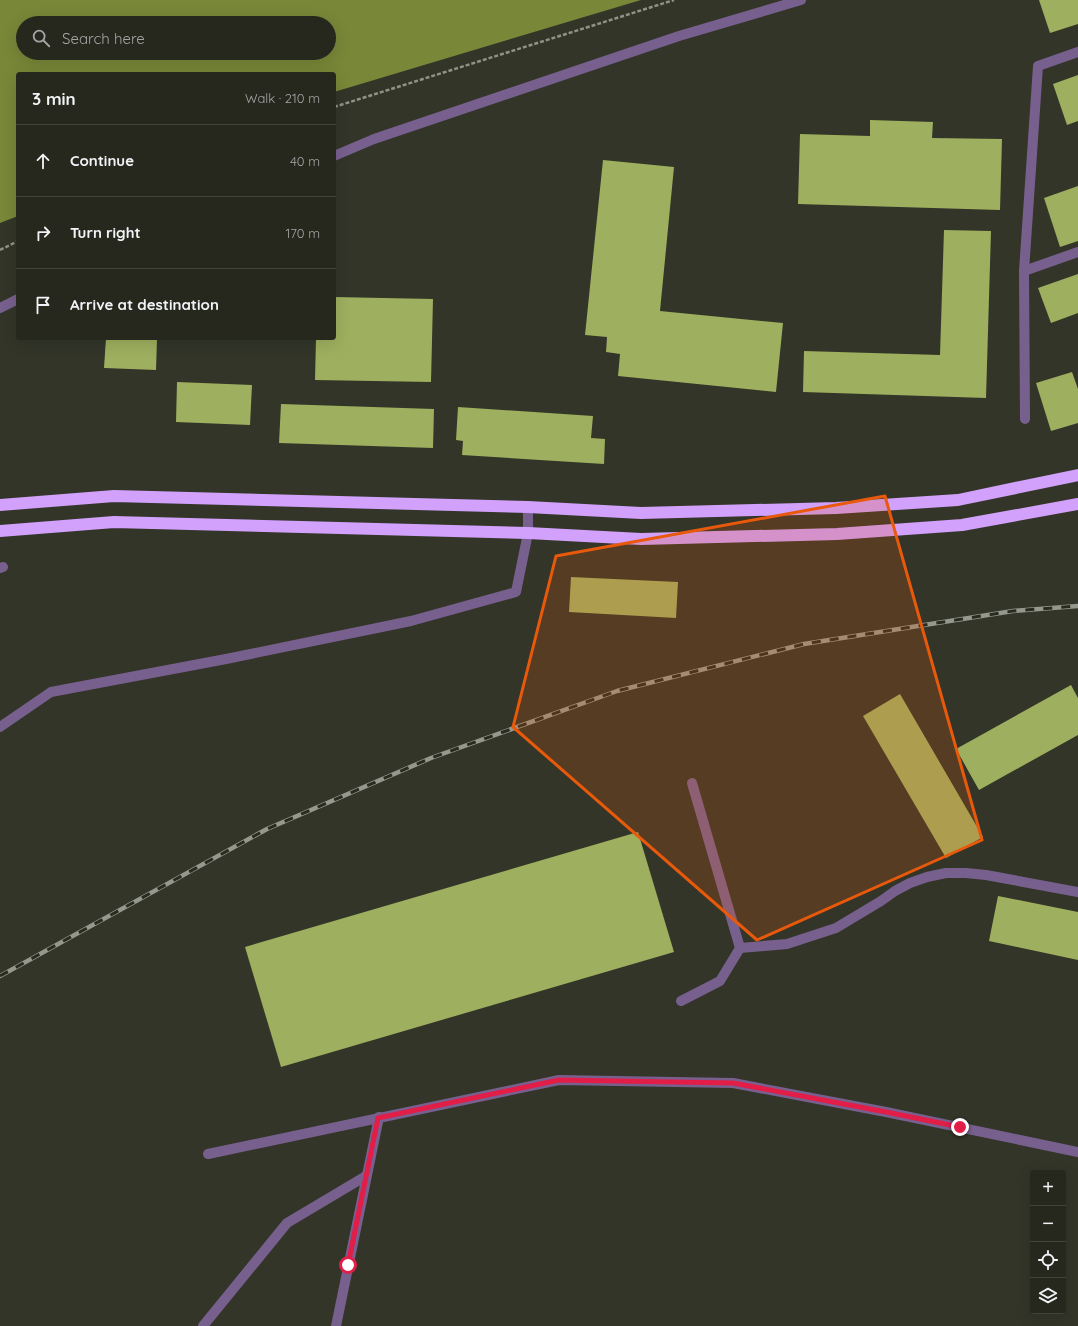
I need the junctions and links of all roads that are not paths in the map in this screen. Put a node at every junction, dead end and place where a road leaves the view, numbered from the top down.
1 (801, 0) edge
2 (1078, 52) edge
3 (336, 155) edge
4 (1078, 252) edge
5 (1024, 271) junction
6 (16, 300) edge
7 (0, 308) edge
8 (1025, 419) dead end
9 (1078, 475) edge
10 (1078, 504) edge
11 (0, 505) edge
12 (528, 507) junction
13 (0, 531) edge
14 (528, 533) junction
15 (0, 726) edge
16 (692, 783) dead end
17 (1078, 892) edge
18 (740, 948) junction
19 (681, 1001) dead end
20 (378, 1118) junction
21 (1078, 1152) edge
22 (208, 1154) dead end
23 (366, 1176) junction
24 (203, 1326) edge
25 (336, 1326) edge

1 - 3 street
2 - 5 street
4 - 5 street
5 - 8 street
6 - 7 street
9 - 12 highway
10 - 14 highway
11 - 12 highway
12 - 14 street
13 - 14 highway
14 - 15 street
16 - 18 street
17 - 18 street
18 - 19 street
20 - 21 street
20 - 22 street
20 - 23 street
23 - 24 street
23 - 25 street

